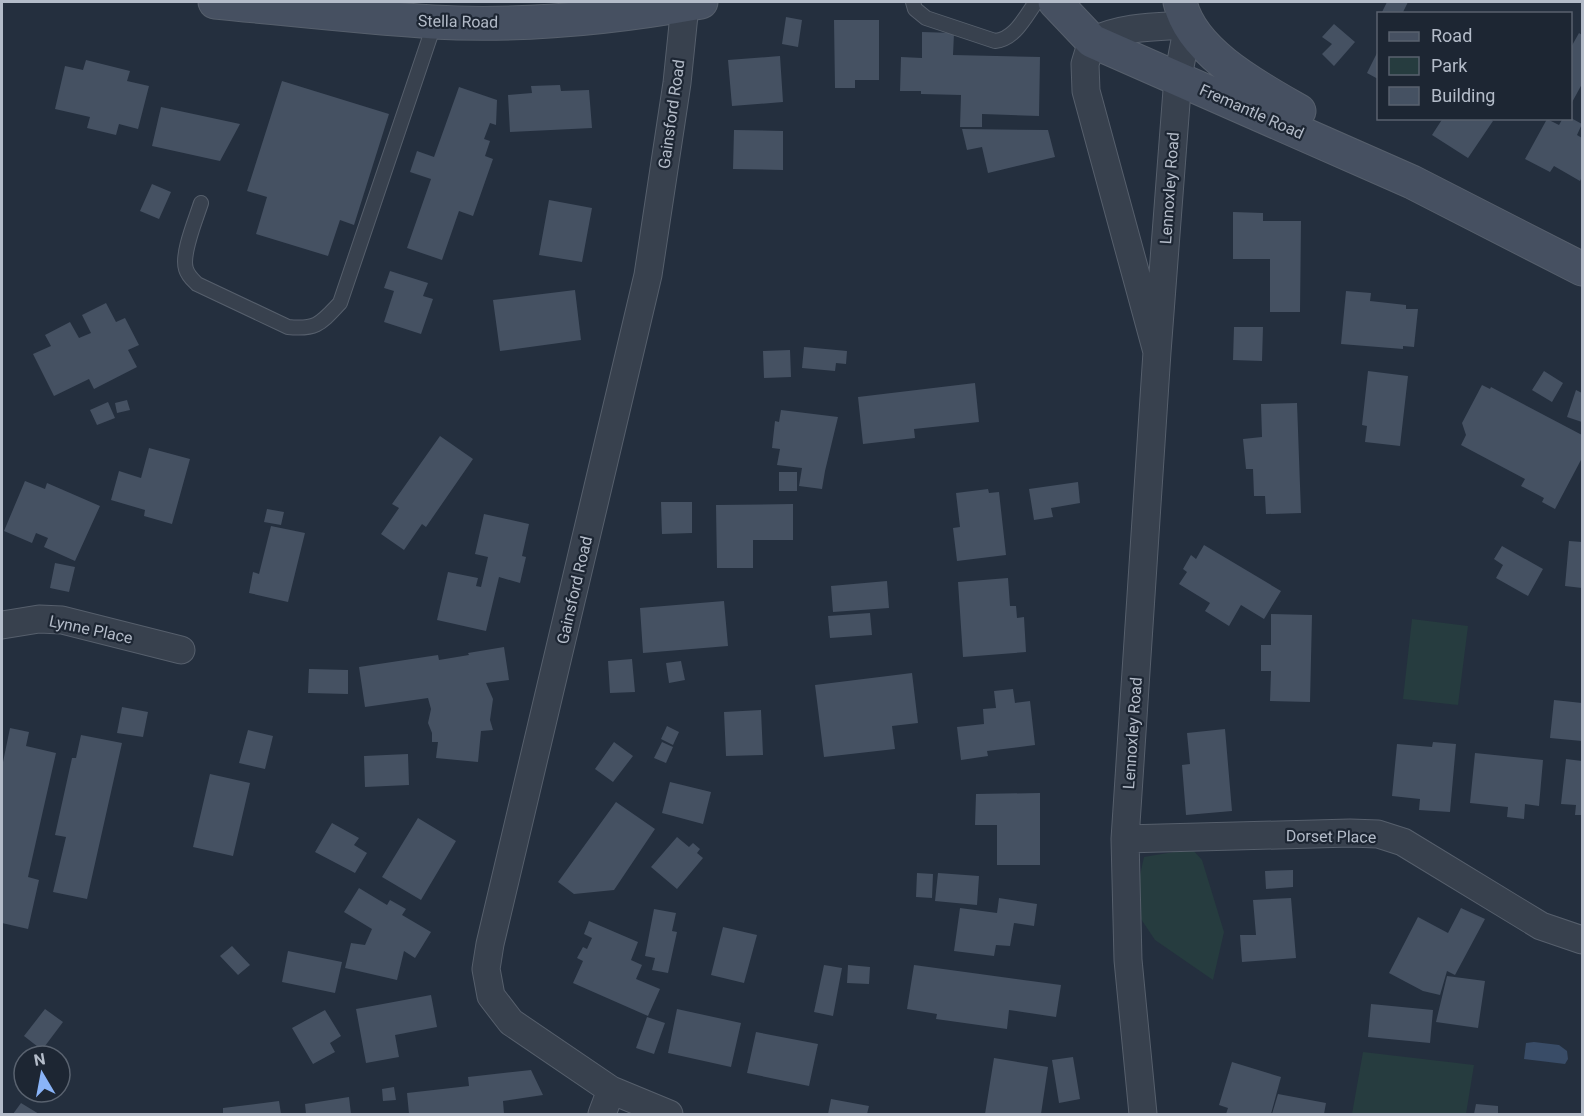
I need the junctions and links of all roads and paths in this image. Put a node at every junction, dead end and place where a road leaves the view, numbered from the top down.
1 (215, 2) edge
2 (913, 2) edge
3 (1036, 2) edge
4 (1055, 2) edge
5 (693, 3) edge
6 (1184, 13) edge
7 (435, 22) junction
8 (1092, 41) junction
9 (1178, 77) junction
10 (1412, 182) junction
11 (201, 203) dead end
12 (1582, 269) edge
13 (1157, 352) junction
14 (2, 625) edge
15 (181, 650) dead end
16 (1125, 839) junction
17 (1582, 940) edge
18 (607, 1102) edge
19 (669, 1114) edge
20 (1143, 1114) edge

1 - 7 street, Stella Road
2 - 3 lane
4 - 8 street
5 - 7 street, Stella Road
5 - 18 street, Gainsford Road
6 - 8 street
6 - 9 street, Lennoxley Road
6 - 10 street, Fremantle Road
7 - 11 lane
8 - 9 street, Fremantle Road
8 - 13 street, Lennoxley Road
9 - 10 street, Fremantle Road
9 - 13 street, Lennoxley Road
10 - 12 street, Fremantle Road
13 - 16 street, Lennoxley Road
14 - 15 street, Lynne Place
16 - 17 street, Dorset Place
16 - 20 street, Lennoxley Road
18 - 19 street, Gainsford Road

